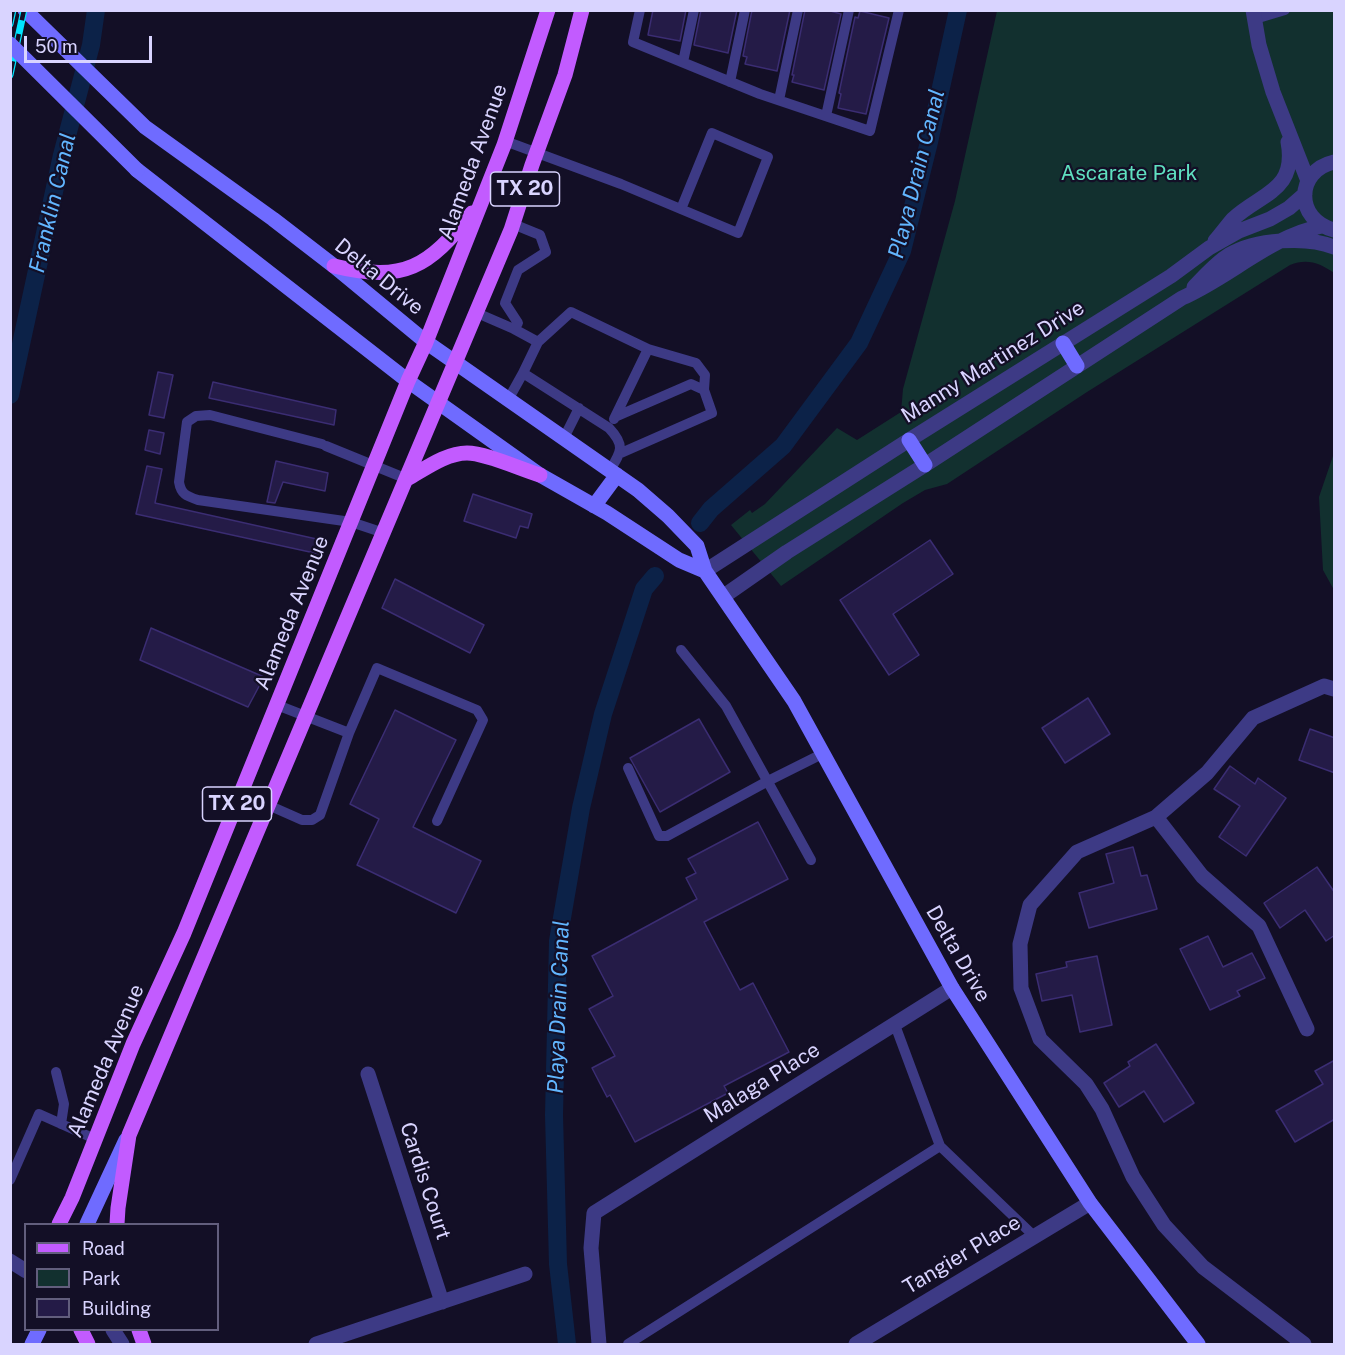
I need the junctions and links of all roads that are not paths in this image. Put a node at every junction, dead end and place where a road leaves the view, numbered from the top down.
1 (25, 10) edge
2 (548, 10) edge
3 (582, 10) edge
4 (640, 10) edge
5 (694, 10) edge
6 (745, 10) edge
7 (798, 10) edge
8 (849, 10) edge
9 (899, 10) edge
10 (1285, 10) edge
11 (1254, 15) edge
12 (10, 44) edge
13 (683, 62) junction
14 (730, 82) junction
15 (779, 100) junction
16 (826, 116) junction
17 (1284, 122) junction
18 (505, 141) junction
19 (537, 153) junction
20 (1335, 162) edge
21 (1306, 188) junction
22 (482, 201) junction
23 (681, 209) junction
24 (513, 224) junction
25 (1328, 228) edge
26 (1278, 242) junction
27 (1335, 247) edge
28 (1209, 248) junction
29 (546, 252) junction
30 (550, 264) dead end
31 (334, 267) junction
32 (526, 312) dead end
33 (477, 313) junction
34 (516, 326) junction
35 (426, 342) junction
36 (538, 342) junction
37 (1063, 343) junction
38 (648, 350) junction
39 (456, 364) junction
40 (1077, 366) junction
41 (523, 373) junction
42 (408, 381) junction
43 (704, 390) junction
44 (508, 400) junction
45 (440, 404) junction
46 (579, 408) junction
47 (615, 417) junction
48 (609, 428) junction
49 (564, 438) junction
50 (909, 440) junction
51 (621, 453) junction
52 (375, 465) junction
53 (925, 465) junction
54 (614, 472) junction
55 (540, 475) junction
56 (407, 479) junction
57 (594, 506) junction
58 (351, 522) junction
59 (384, 533) junction
60 (705, 571) junction
61 (724, 596) junction
62 (681, 650) dead end
63 (1335, 689) edge
64 (277, 705) junction
65 (306, 717) junction
66 (349, 733) junction
67 (822, 754) junction
68 (628, 768) dead end
69 (768, 781) junction
70 (241, 793) junction
71 (268, 806) junction
72 (1156, 817) junction
73 (437, 821) dead end
74 (811, 860) dead end
75 (952, 988) junction
76 (895, 1025) junction
77 (1307, 1029) dead end
78 (56, 1072) dead end
79 (368, 1074) dead end
80 (61, 1124) junction
81 (129, 1135) junction
82 (95, 1139) junction
83 (940, 1146) junction
84 (10, 1180) edge
85 (1090, 1203) junction
86 (59, 1223) edge
87 (87, 1223) edge
88 (117, 1223) edge
89 (1034, 1236) junction
90 (10, 1261) edge
91 (24, 1270) edge
92 (525, 1274) dead end
93 (442, 1302) junction
94 (114, 1331) edge
95 (122, 1344) edge
96 (316, 1344) edge
97 (599, 1344) edge
98 (628, 1344) edge
99 (856, 1344) edge
100 (1198, 1344) edge
101 (1304, 1344) edge

1 - 31 main road, Delta Drive
2 - 18 main road, Alameda Avenue / TX 20
3 - 19 main road, TX 20
4 - 13 lane
5 - 13 lane
6 - 14 lane
7 - 15 lane
8 - 16 lane
9 - 16 lane
10 - 11 lane
11 - 17 street
12 - 42 main road, Delta Drive, bridge
13 - 14 lane
14 - 15 lane
15 - 16 lane
17 - 21 street
17 - 28 street
18 - 19 lane
18 - 22 main road, Alameda Avenue / TX 20
19 - 23 lane
19 - 24 main road, TX 20
20 - 21 street, Manny Martinez Drive
21 - 25 street
21 - 28 street, Manny Martinez Drive
22 - 31 main road
22 - 35 main road, Alameda Avenue / TX 20
23 - 23 lane
24 - 29 lane
24 - 33 main road, TX 20
25 - 26 street
26 - 27 street
26 - 40 street
28 - 37 street, Manny Martinez Drive
29 - 30 lane
29 - 34 lane
31 - 35 main road, Delta Drive
32 - 34 lane
33 - 34 lane
33 - 39 main road, TX 20
34 - 36 lane
35 - 39 main road, Delta Drive
35 - 42 main road, Alameda Avenue / TX 20
36 - 38 lane
36 - 41 lane
37 - 40 main road
37 - 50 street, Manny Martinez Drive
38 - 43 lane
38 - 47 lane
39 - 44 main road, Delta Drive
39 - 45 main road, TX 20
40 - 53 street
41 - 44 lane
41 - 46 lane
42 - 45 main road, Delta Drive
42 - 52 main road, Alameda Avenue / TX 20
43 - 47 lane
43 - 51 lane
44 - 49 main road, Delta Drive
45 - 55 main road, Delta Drive
45 - 56 main road, TX 20
46 - 48 lane
46 - 49 lane
47 - 48 lane
48 - 51 lane
49 - 54 main road, Delta Drive
50 - 53 main road
50 - 60 street, Manny Martinez Drive
51 - 54 lane
52 - 56 lane
52 - 58 main road, Alameda Avenue / TX 20
52 - 58 lane
53 - 61 street
54 - 57 main road
54 - 60 main road, Delta Drive
55 - 56 main road
55 - 57 main road, Delta Drive
56 - 59 main road, TX 20
57 - 60 main road, Delta Drive
58 - 59 lane
58 - 64 main road, Alameda Avenue / TX 20
59 - 65 main road, TX 20
60 - 61 main road, Delta Drive
61 - 67 main road, Delta Drive
62 - 69 lane
63 - 72 street
64 - 65 lane
64 - 70 main road, Alameda Avenue / TX 20
65 - 66 lane
65 - 71 main road, TX 20
66 - 71 lane
66 - 73 lane
67 - 69 lane
67 - 75 main road, Delta Drive
68 - 69 lane
69 - 74 lane
70 - 71 lane
70 - 82 main road, Alameda Avenue / TX 20
71 - 81 main road, TX 20
72 - 77 street
72 - 101 street
75 - 76 street, Malaga Place
75 - 85 main road, Delta Drive
76 - 83 lane
76 - 97 street, Malaga Place
78 - 80 lane
79 - 93 street, Cardis Court
80 - 82 lane
80 - 84 lane
81 - 87 main road
81 - 88 main road, TX 20
82 - 86 main road, Alameda Avenue / TX 20
83 - 89 lane
83 - 98 lane
85 - 89 street, Tangier Place
85 - 100 main road, Delta Drive
89 - 99 street, Tangier Place
90 - 91 street
92 - 93 street
93 - 96 street
94 - 95 street

